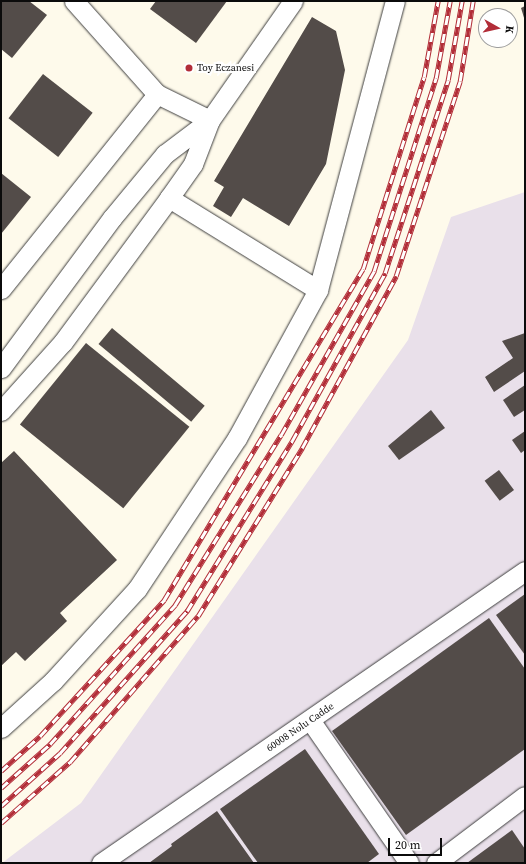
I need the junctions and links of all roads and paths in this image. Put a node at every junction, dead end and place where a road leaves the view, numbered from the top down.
1 (74, 1) edge
2 (294, 1) edge
3 (396, 2) edge
4 (157, 94) junction
5 (210, 120) junction
6 (169, 198) junction
7 (1, 289) edge
8 (318, 290) junction
9 (1, 368) edge
10 (1, 411) edge
11 (525, 571) edge
12 (310, 720) junction
13 (1, 728) edge
14 (525, 796) edge
15 (101, 863) edge
16 (409, 863) edge
17 (436, 863) edge

1 - 4 street
2 - 5 street
3 - 8 street
4 - 5 street
4 - 7 street
5 - 6 street
5 - 9 street
6 - 8 street
6 - 10 street
8 - 13 street
11 - 12 street, 60008 Nolu Cadde
12 - 15 street, 60008 Nolu Cadde
12 - 16 street
14 - 17 street

